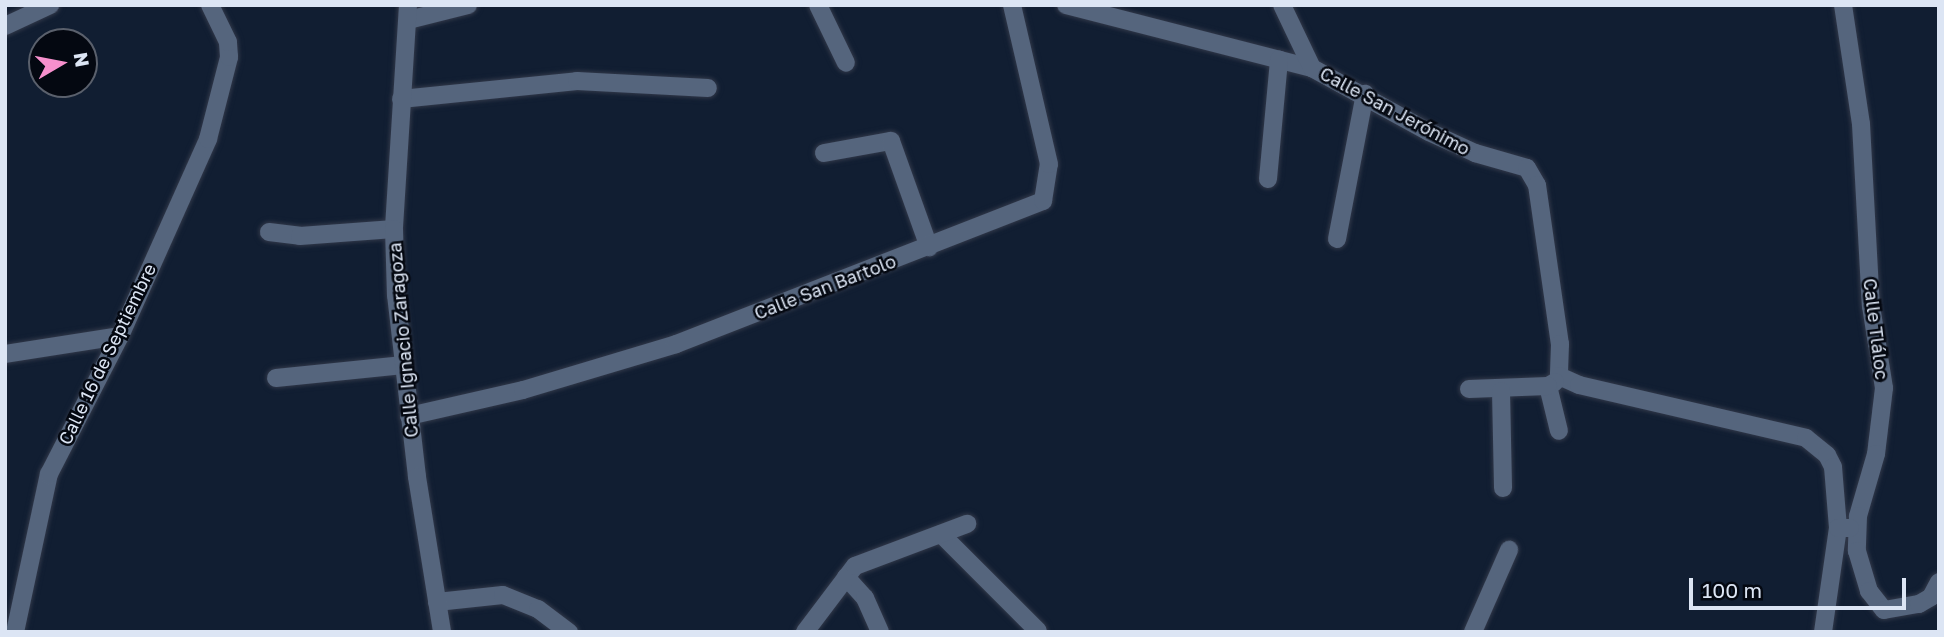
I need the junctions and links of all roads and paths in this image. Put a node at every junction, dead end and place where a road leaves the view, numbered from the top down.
1 (50, 5) edge
2 (210, 5) edge
3 (468, 5) edge
4 (818, 5) edge
5 (1012, 5) edge
6 (1066, 5) edge
7 (1282, 5) edge
8 (1843, 5) edge
9 (408, 13) edge
10 (5, 26) edge
11 (1279, 60) junction
12 (846, 63) dead end
13 (1312, 68) junction
14 (708, 88) dead end
15 (1365, 94) junction
16 (401, 99) junction
17 (824, 153) dead end
18 (1268, 179) dead end
19 (394, 229) junction
20 (270, 232) dead end
21 (1337, 239) dead end
22 (929, 247) junction
23 (120, 336) junction
24 (5, 354) edge
25 (402, 365) junction
26 (276, 378) dead end
27 (1554, 381) junction
28 (1469, 389) dead end
29 (1501, 391) junction
30 (409, 416) junction
31 (1559, 430) dead end
32 (1503, 488) dead end
33 (967, 524) dead end
34 (1857, 527) junction
35 (1838, 528) junction
36 (941, 534) junction
37 (1509, 550) dead end
38 (846, 577) junction
39 (1939, 582) edge
40 (437, 602) junction
41 (1038, 631) edge
42 (15, 632) edge
43 (442, 632) edge
44 (569, 632) edge
45 (805, 632) edge
46 (880, 632) edge
47 (1473, 632) edge
48 (1823, 632) edge

1 - 10 street
2 - 23 street, Calle 16 de Septiembre
3 - 9 street
4 - 12 street
5 - 22 street, Calle San Bartolo
6 - 11 street, Calle San Jerónimo
7 - 13 street
8 - 34 street, Calle Tláloc
9 - 16 street, Calle Ignacio Zaragoza
11 - 13 street, Calle San Jerónimo
11 - 18 street
13 - 15 street, Calle San Jerónimo
14 - 16 street
15 - 21 street
15 - 27 street, Calle San Jerónimo
16 - 19 street, Calle Ignacio Zaragoza
17 - 22 street
19 - 20 street
19 - 25 street, Calle Ignacio Zaragoza
22 - 30 street, Calle San Bartolo
23 - 24 street
23 - 42 street, Calle 16 de Septiembre
25 - 26 street
25 - 30 street, Calle Ignacio Zaragoza
27 - 29 street
27 - 31 street
27 - 35 street
28 - 29 street
29 - 32 street
30 - 40 street, Calle Ignacio Zaragoza
33 - 36 street
34 - 35 street
34 - 39 street
35 - 48 street
36 - 38 street
36 - 41 street
37 - 47 street
38 - 45 street
38 - 46 street
40 - 43 street, Calle Ignacio Zaragoza
40 - 44 street

